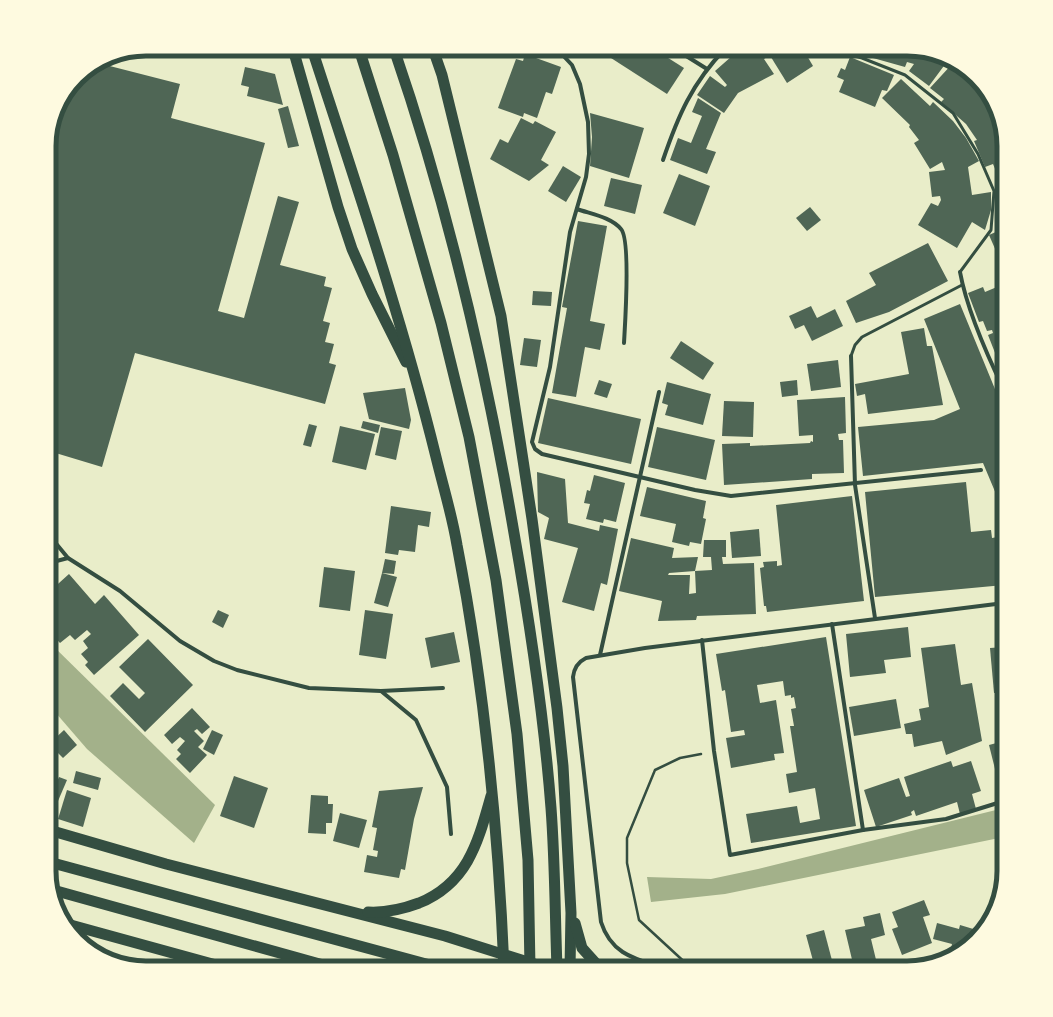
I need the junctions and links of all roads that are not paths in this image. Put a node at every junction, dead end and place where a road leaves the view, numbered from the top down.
1 (295, 56) edge
2 (314, 56) edge
3 (361, 56) edge
4 (396, 56) edge
5 (435, 56) edge
6 (563, 56) edge
7 (687, 56) edge
8 (719, 56) edge
9 (855, 56) edge
10 (708, 69) junction
11 (663, 160) dead end
12 (577, 209) junction
13 (960, 272) joint
14 (962, 285) junction
15 (624, 343) dead end
16 (851, 356) joint
17 (997, 376) edge
18 (418, 385) junction
19 (659, 392) dead end
20 (981, 470) dead end
21 (638, 476) junction
22 (855, 484) junction
23 (56, 543) edge
24 (68, 558) junction
25 (56, 561) edge
26 (997, 604) edge
27 (875, 618) junction
28 (832, 624) junction
29 (702, 640) junction
30 (600, 655) junction
31 (443, 688) dead end
32 (381, 691) junction
33 (493, 788) junction
34 (997, 803) edge
35 (863, 830) junction
36 (56, 832) edge
37 (451, 834) dead end
38 (56, 864) edge
39 (59, 892) edge
40 (329, 906) junction
41 (571, 913) junction
42 (75, 927) edge
43 (504, 953) junction
44 (188, 961) edge
45 (309, 961) edge
46 (415, 961) edge
47 (504, 961) edge
48 (527, 961) edge
49 (530, 961) edge
50 (557, 961) edge
51 (570, 961) edge
52 (594, 961) edge
53 (643, 961) edge

1 - 18 highway
2 - 18 highway
3 - 49 highway
4 - 50 highway
5 - 41 highway
6 - 12 street
7 - 10 street
8 - 10 street
9 - 13 lane
10 - 11 street
12 - 15 street
12 - 21 street
13 - 14 street
14 - 16 lane
14 - 17 street
16 - 22 street
18 - 33 highway
19 - 21 street
20 - 22 street
21 - 22 street
21 - 30 street
22 - 27 street
23 - 24 street
24 - 25 street
24 - 32 street
26 - 27 street
27 - 28 street
28 - 29 street
28 - 35 street
29 - 30 street
29 - 35 street
30 - 53 street
31 - 32 street
32 - 37 street
33 - 40 highway
33 - 43 highway
34 - 35 street
36 - 40 highway
38 - 46 highway
39 - 45 highway
40 - 43 highway
41 - 51 highway
41 - 52 highway
42 - 44 highway
43 - 47 highway
43 - 48 highway

